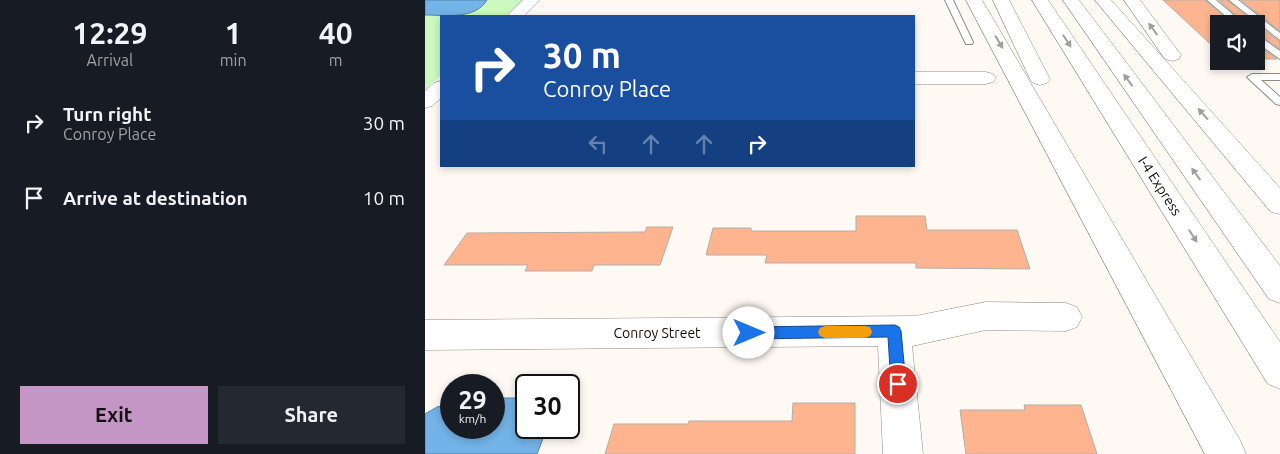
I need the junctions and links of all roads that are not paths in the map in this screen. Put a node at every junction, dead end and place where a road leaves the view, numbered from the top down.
1 (531, 0) edge
2 (949, 0) edge
3 (974, 0) edge
4 (1001, 0) edge
5 (1041, 0) edge
6 (1071, 0) edge
7 (1103, 0) edge
8 (1133, 0) edge
9 (1211, 0) edge
10 (1233, 0) edge
11 (516, 15) edge
12 (1229, 15) edge
13 (1280, 37) edge
14 (969, 42) dead end
15 (1265, 44) edge
16 (1280, 56) edge
17 (1280, 77) edge
18 (915, 78) edge
19 (986, 78) dead end
20 (440, 88) edge
21 (1180, 88) junction
22 (425, 102) edge
23 (1280, 102) edge
24 (1280, 205) edge
25 (1278, 287) edge
26 (1066, 317) dead end
27 (895, 331) junction
28 (425, 335) edge
29 (1280, 372) edge
30 (903, 454) edge
31 (1226, 454) edge

1 - 11 main road
2 - 14 lane
3 -> 31 main road
4 - 31 main road
5 -> 29 main road, I-4 Express
25 -> 6 main road
7 - 21 main road
21 -> 8 main road
9 - 12 lane
10 - 13 lane
15 - 16 lane
17 - 23 lane
18 - 19 main road
20 - 22 main road
24 -> 21 main road
26 - 27 main road, Conroy Street
27 - 28 main road, Conroy Street
27 - 30 main road

